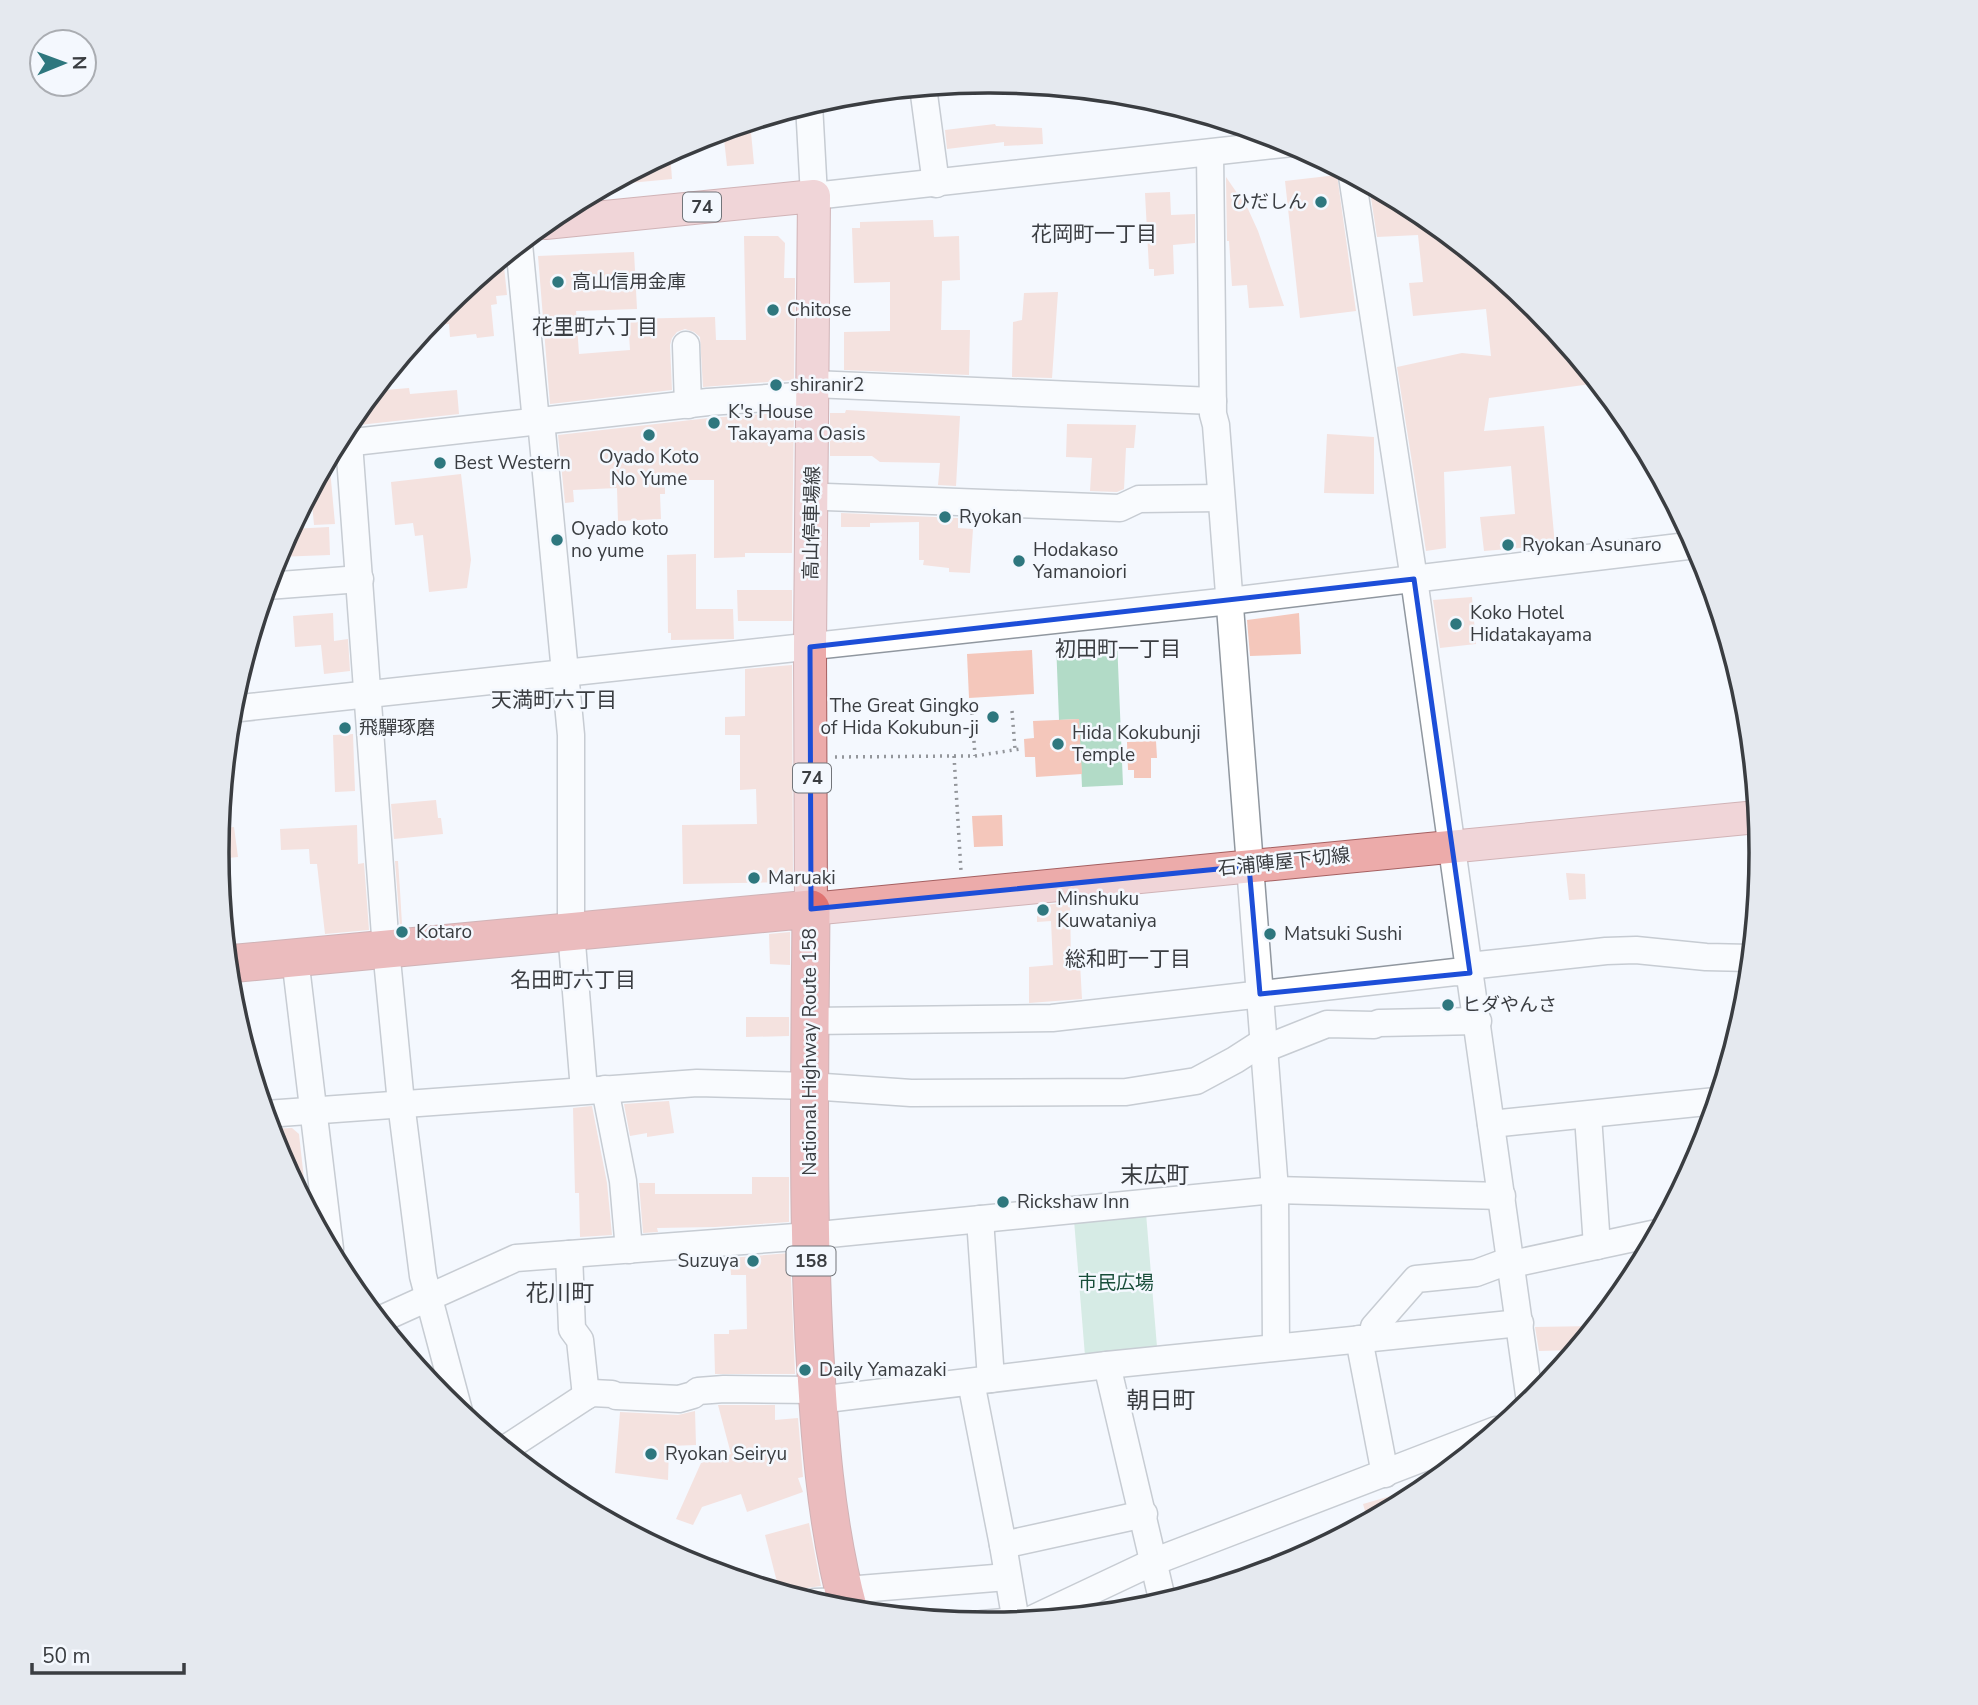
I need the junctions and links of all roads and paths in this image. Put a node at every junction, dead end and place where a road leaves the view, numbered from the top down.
1 (924, 96) edge
2 (810, 115) edge
3 (1267, 146) edge
4 (1210, 153) junction
5 (936, 184) junction
6 (1354, 187) edge
7 (814, 196) junction
8 (589, 207) edge
9 (520, 255) edge
10 (686, 345) dead end
11 (813, 390) junction
12 (1213, 401) junction
13 (688, 405) junction
14 (538, 422) junction
15 (350, 442) edge
16 (343, 453) edge
17 (826, 496) dead end
18 (1222, 498) junction
19 (1684, 546) edge
20 (360, 579) junction
21 (1414, 579) junction
22 (278, 585) edge
23 (1230, 601) junction
24 (810, 647) junction
25 (565, 672) junction
26 (368, 694) junction
27 (243, 708) edge
28 (1012, 711) dead end
29 (972, 713) dead end
30 (954, 756) junction
31 (975, 756) junction
32 (812, 757) junction
33 (1748, 818) edge
34 (1451, 846) junction
35 (1248, 866) junction
36 (963, 894) junction
37 (811, 909) junction
38 (571, 931) junction
39 (386, 949) junction
40 (295, 958) junction
41 (1741, 958) edge
42 (238, 963) edge
43 (1470, 970) junction
44 (1260, 994) junction
45 (810, 1021) junction
46 (1478, 1021) junction
47 (1263, 1045) junction
48 (810, 1086) junction
49 (594, 1090) junction
50 (1706, 1102) edge
51 (401, 1103) junction
52 (312, 1110) junction
53 (276, 1113) edge
54 (1588, 1116) junction
55 (1491, 1124) junction
56 (1275, 1190) junction
57 (1502, 1196) junction
58 (979, 1219) junction
59 (327, 1224) edge
60 (809, 1236) junction
61 (1645, 1236) edge
62 (1597, 1246) junction
63 (629, 1250) junction
64 (569, 1254) junction
65 (1511, 1262) junction
66 (429, 1297) junction
67 (388, 1317) edge
68 (1520, 1323) junction
69 (1367, 1338) junction
70 (1276, 1347) junction
71 (1107, 1364) junction
72 (981, 1381) junction
73 (1528, 1388) edge
74 (454, 1392) edge
75 (817, 1395) junction
76 (586, 1396) junction
77 (1470, 1440) edge
78 (513, 1444) edge
79 (1385, 1474) junction
80 (1144, 1514) junction
81 (1003, 1545) junction
82 (1153, 1562) junction
83 (1007, 1577) junction
84 (1161, 1592) edge
85 (842, 1598) edge
86 (851, 1600) edge
87 (1017, 1611) edge
88 (1044, 1611) edge

1 - 5 street
2 - 7 street
3 - 4 street
4 - 5 street
4 - 12 street
5 - 7 street
6 - 21 street
7 - 8 main road, 74
7 - 11 main road, 高山停車場線 / 74
9 - 14 street
10 - 13 street
11 - 12 street
11 - 13 street
11 - 24 main road, 高山停車場線 / 74
12 - 18 street
13 - 14 street
14 - 15 street
14 - 25 street
16 - 20 street
17 - 18 street
18 - 23 street
19 - 21 street
20 - 22 street
20 - 26 street
21 - 23 street
21 - 34 street
23 - 24 street
23 - 35 street
24 - 25 street
24 - 32 main road, 高山停車場線 / 74
25 - 26 street
25 - 38 street
26 - 27 street
26 - 39 street
28 - 31 path
29 - 31 path
30 - 31 path
30 - 32 path
30 - 36 path
32 - 37 main road, 高山停車場線 / 74
33 - 34 main road, 石浦陣屋下切線
34 - 35 main road, 石浦陣屋下切線
34 - 43 street
35 - 36 main road, 石浦陣屋下切線
35 - 44 street
36 - 37 main road, 石浦陣屋下切線
37 - 38 highway, National Highway Route 158
37 - 45 highway, National Highway Route 158 / 158
38 - 39 highway, National Highway Route 158
38 - 49 street
39 - 40 highway, National Highway Route 158
39 - 51 street
40 - 42 highway, National Highway Route 158
40 - 52 street
41 - 43 street
43 - 44 street
43 - 46 street
44 - 45 street
44 - 47 street
45 - 48 highway, National Highway Route 158 / 158
46 - 47 street
46 - 55 street
47 - 48 street
47 - 56 street
48 - 49 street
48 - 60 highway, National Highway Route 158 / 158
49 - 51 street
49 - 63 street
50 - 54 street
51 - 52 street
51 - 66 street
52 - 53 street
52 - 59 street
54 - 55 street
54 - 62 street
55 - 57 street
56 - 57 street
56 - 58 street
56 - 70 street
57 - 65 street
58 - 60 street
58 - 72 street
60 - 63 street
60 - 75 highway, National Highway Route 158 / 158
61 - 62 street
62 - 65 street
63 - 64 street
64 - 66 street
64 - 76 street
65 - 68 street
65 - 69 street
66 - 67 street
66 - 74 street
68 - 69 street
68 - 73 street
69 - 70 street
69 - 79 street
70 - 71 street
71 - 72 street
71 - 80 street
72 - 75 street
72 - 81 street
75 - 76 street
75 - 85 highway, National Highway Route 158 / 158
76 - 78 street
77 - 79 street
79 - 82 street
80 - 81 street
80 - 82 street
81 - 83 street
82 - 84 street
82 - 88 street
83 - 86 street
83 - 87 street

